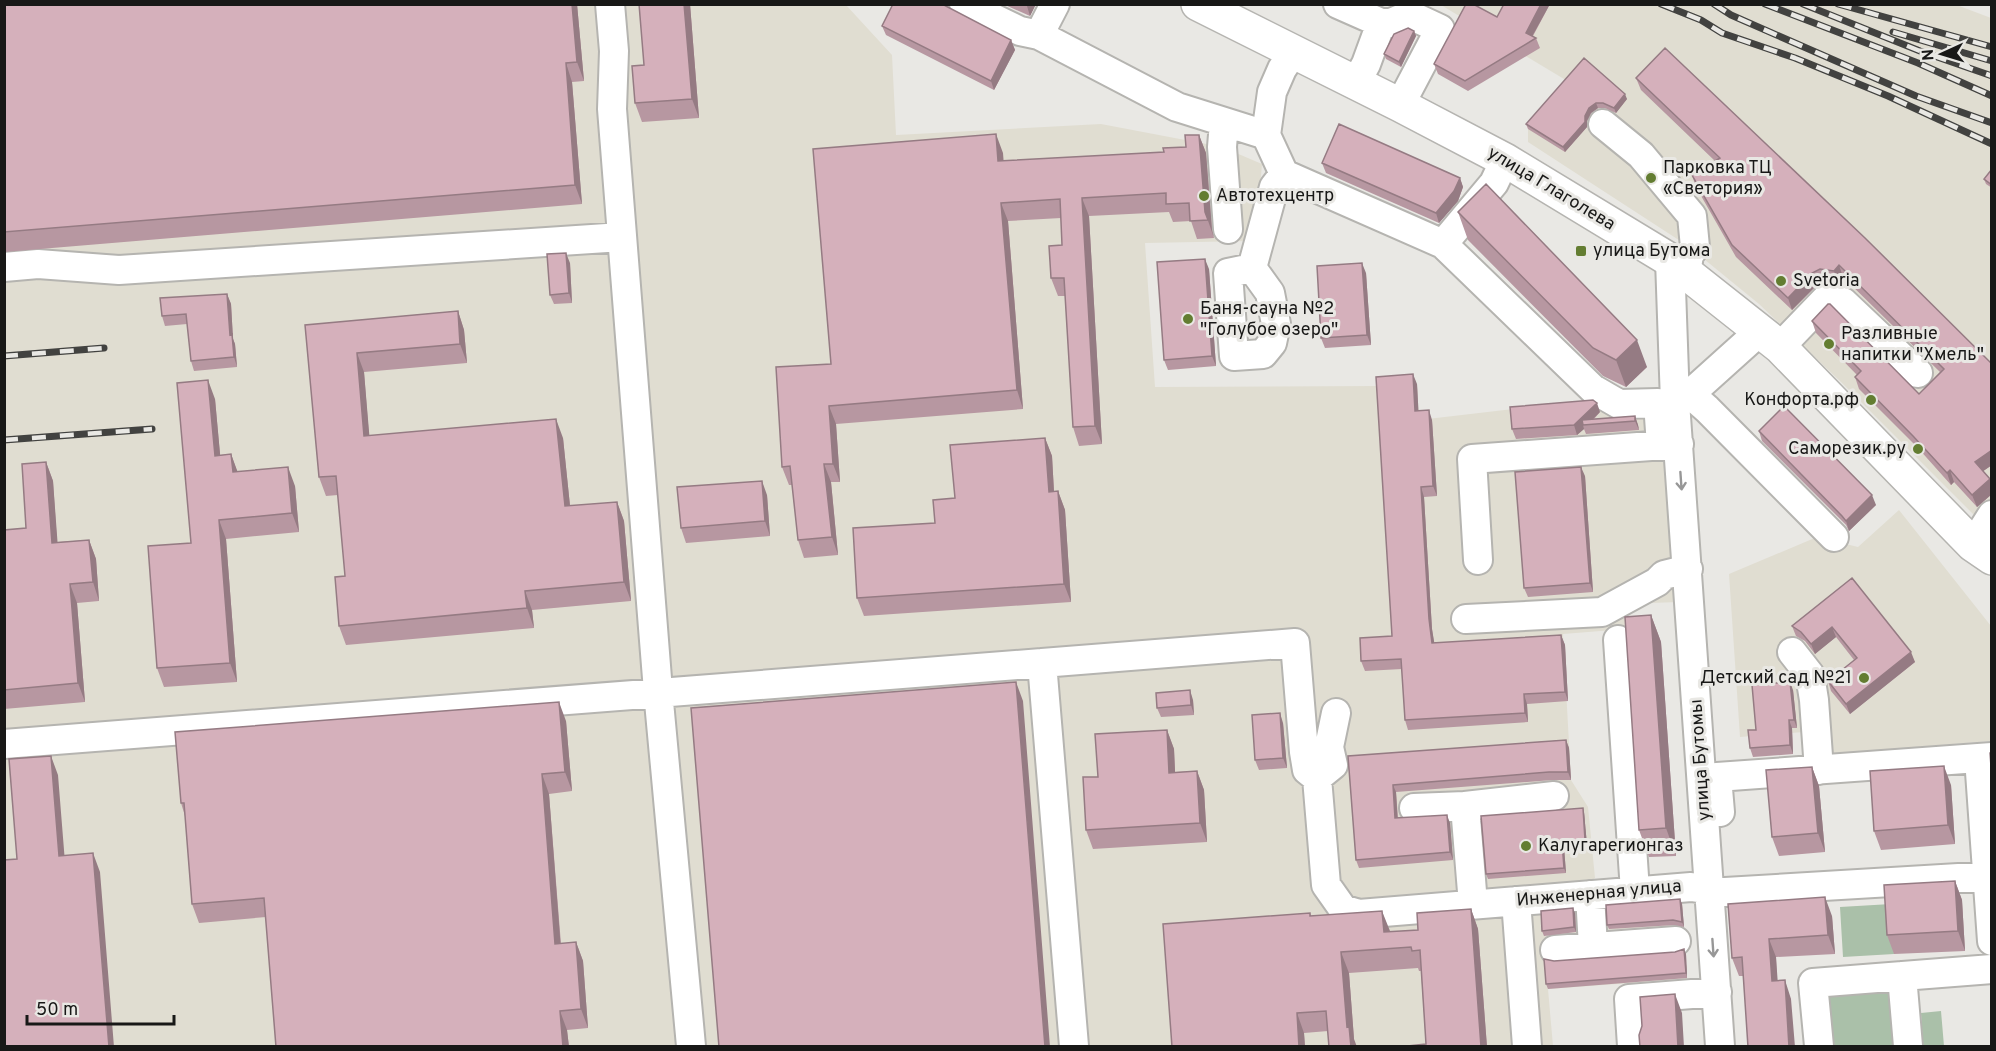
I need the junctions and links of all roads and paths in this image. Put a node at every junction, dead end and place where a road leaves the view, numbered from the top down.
1 (610, 4) edge
2 (964, 4) edge
3 (1055, 4) edge
4 (1198, 4) edge
5 (1338, 4) edge
6 (1381, 23) junction
7 (1039, 36) junction
8 (1294, 51) junction
9 (1355, 84) junction
10 (1400, 105) junction
11 (1224, 122) junction
12 (1603, 124) dead end
13 (1266, 135) junction
14 (1504, 160) junction
15 (1284, 174) junction
16 (1228, 229) dead end
17 (622, 237) junction
18 (1443, 244) junction
19 (1678, 266) junction
20 (4, 267) edge
21 (1252, 268) dead end
22 (1770, 339) junction
23 (1918, 373) dead end
24 (1675, 400) junction
25 (1670, 444) junction
26 (1992, 515) edge
27 (1833, 537) dead end
28 (1982, 551) edge
29 (1478, 560) dead end
30 (1688, 569) junction
31 (1466, 619) dead end
32 (1618, 640) dead end
33 (1792, 652) dead end
34 (1042, 663) junction
35 (658, 691) junction
36 (1336, 713) dead end
37 (4, 744) edge
38 (1985, 757) edge
39 (1819, 770) junction
40 (1317, 778) junction
41 (1554, 796) dead end
42 (1465, 807) junction
43 (1414, 808) dead end
44 (1989, 877) edge
45 (1635, 891) junction
46 (1717, 891) junction
47 (1590, 895) junction
48 (1516, 901) junction
49 (1473, 904) junction
50 (1676, 941) dead end
51 (1992, 941) edge
52 (1593, 947) junction
53 (1555, 950) dead end
54 (1992, 969) edge
55 (1902, 976) junction
56 (1717, 992) junction
57 (691, 1047) edge
58 (1074, 1047) edge
59 (1527, 1047) edge
60 (1632, 1047) edge
61 (1720, 1047) edge
62 (1819, 1047) edge
63 (1908, 1047) edge

1 - 17 street
2 - 7 street
3 - 7 street
4 - 8 main road, улица Глаголева
5 - 6 street
6 - 9 street
6 - 10 street
7 - 11 street
8 - 9 main road, улица Глаголева
8 - 13 street
9 - 10 main road, улица Глаголева
10 - 14 main road, улица Глаголева
11 - 13 street
11 - 16 street
12 - 19 street, улица Бутомы
13 - 15 street
14 - 18 street
14 - 19 main road, улица Глаголева
15 - 18 street
15 - 21 street
17 - 20 street
17 - 35 street
18 - 24 street
19 - 22 main road, улица Глаголева
19 - 24 street, улица Бутомы
22 - 23 street
22 - 24 street
22 - 28 main road, улица Глаголева
24 - 25 street, улица Бутомы
24 - 27 street
25 - 29 street
25 -> 30 street, улица Бутомы
26 - 28 street
30 - 31 street
30 - 46 street, улица Бутомы
32 - 45 street
33 - 39 street
34 - 35 street
34 - 40 street
34 - 58 street
35 - 37 street
35 - 57 street
36 - 40 street
38 - 39 street
38 - 44 street
39 - 46 street
40 - 49 street, Инженерная улица
41 - 42 street
42 - 43 street
42 - 49 street
44 - 46 street, Инженерная улица
44 - 51 street
45 - 46 street, Инженерная улица
45 - 47 street, Инженерная улица
46 -> 56 street, улица Бутомы
47 - 48 street, Инженерная улица
47 - 52 street
48 - 49 street, Инженерная улица
48 - 59 street
50 - 52 street
52 - 53 street
54 - 55 street
55 - 62 street
55 - 63 street
56 - 60 street
56 - 61 street, улица Бутомы

